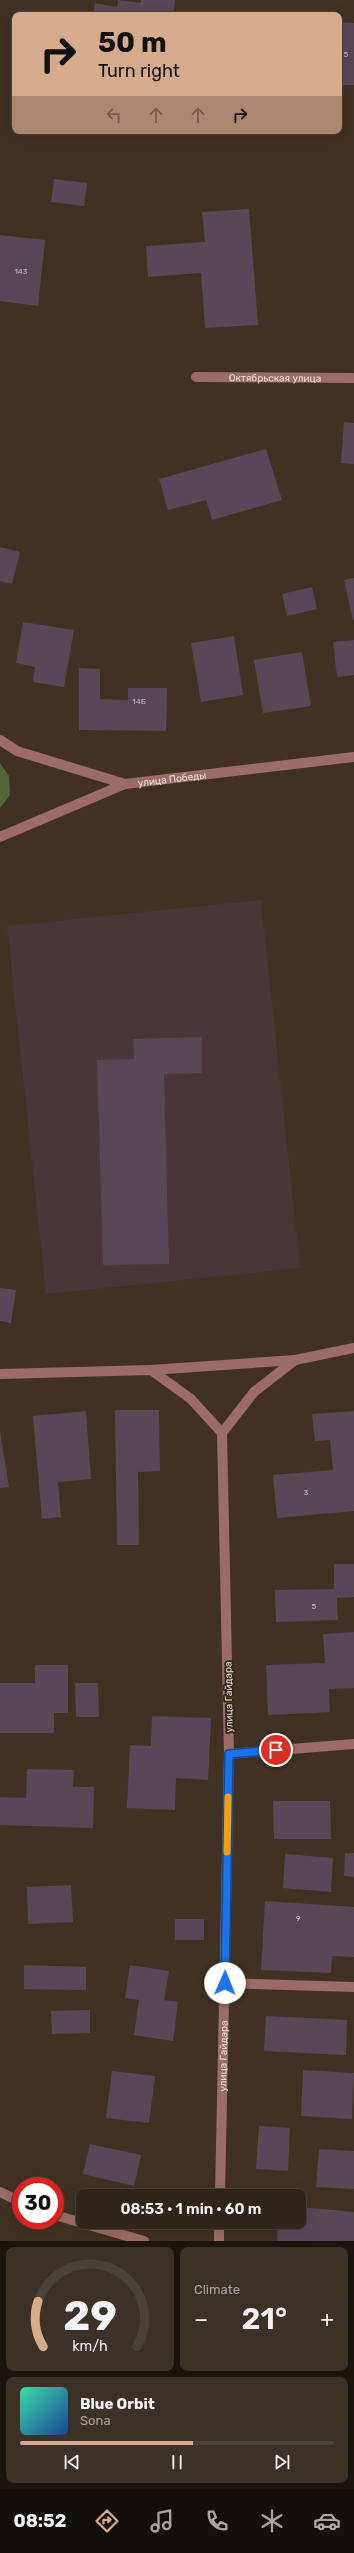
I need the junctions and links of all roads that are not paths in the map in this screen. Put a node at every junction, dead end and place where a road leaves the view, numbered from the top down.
1 (196, 377) dead end
2 (354, 378) edge
3 (0, 740) edge
4 (354, 758) edge
5 (125, 784) junction
6 (0, 838) edge
7 (354, 1348) edge
8 (295, 1360) junction
9 (151, 1370) junction
10 (0, 1374) edge
11 (222, 1433) junction
12 (354, 1744) edge
13 (229, 1754) junction
14 (225, 1983) junction
15 (354, 1988) edge
16 (220, 2189) edge
17 (0, 2192) edge
18 (12, 2198) edge
19 (64, 2218) edge
20 (219, 2229) edge
21 (144, 2241) edge
22 (219, 2241) edge

1 - 2 street, Октябрьская улица
3 - 5 street
4 - 5 street, улица Победы
5 - 6 street, улица Победы
7 - 8 street
8 - 9 street
8 - 11 street
9 - 10 street
9 - 11 street
11 - 13 street, улица Гайдара
12 - 13 street
13 - 14 street, улица Гайдара
14 - 15 street
14 - 16 street, улица Гайдара
17 - 18 street
19 - 21 street
20 - 22 street

